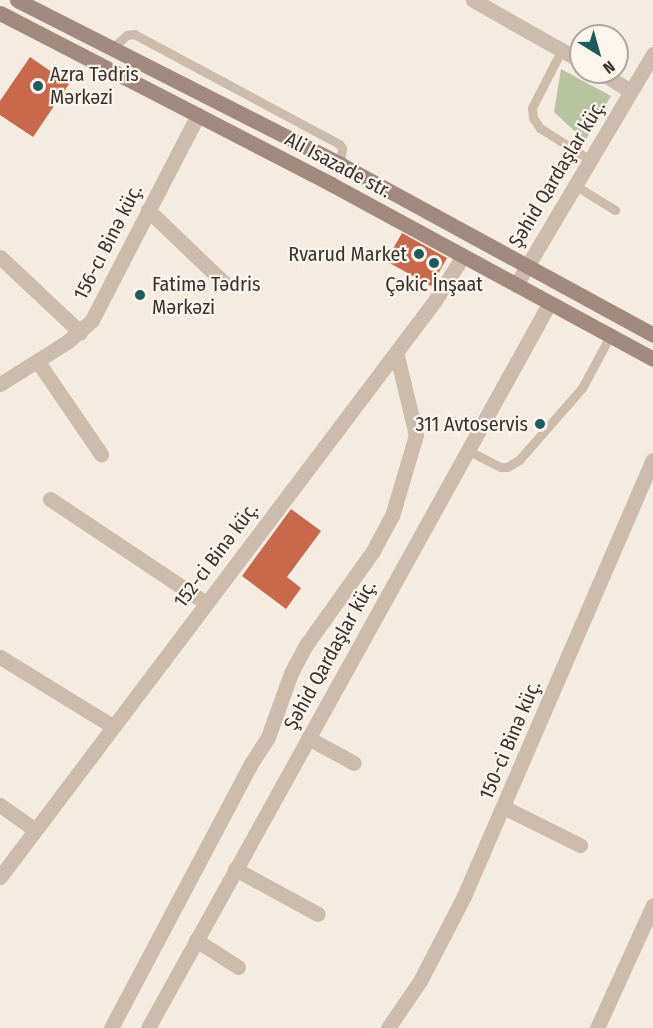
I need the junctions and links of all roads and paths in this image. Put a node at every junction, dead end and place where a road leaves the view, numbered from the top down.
1 (16, 0) edge
2 (472, 0) edge
3 (0, 14) edge
4 (112, 48) junction
5 (561, 49) junction
6 (569, 54) edge
7 (653, 54) edge
8 (620, 84) edge
9 (631, 91) junction
10 (198, 115) junction
11 (590, 160) junction
12 (340, 164) junction
13 (576, 186) junction
14 (148, 210) junction
15 (615, 210) dead end
16 (463, 256) junction
17 (0, 257) edge
18 (526, 267) junction
19 (224, 283) dead end
20 (516, 285) junction
21 (559, 285) junction
22 (549, 304) junction
23 (80, 332) junction
24 (653, 335) edge
25 (610, 336) junction
26 (396, 352) junction
27 (653, 359) edge
28 (38, 362) junction
29 (0, 384) edge
30 (467, 450) junction
31 (101, 454) dead end
32 (653, 460) edge
33 (50, 500) dead end
34 (206, 603) junction
35 (1, 658) edge
36 (112, 726) junction
37 (308, 738) junction
38 (354, 763) dead end
39 (0, 805) edge
40 (503, 807) junction
41 (35, 830) junction
42 (580, 845) dead end
43 (235, 869) junction
44 (0, 877) edge
45 (653, 905) edge
46 (318, 914) dead end
47 (196, 940) junction
48 (238, 967) dead end
49 (111, 1028) edge
50 (148, 1028) edge
51 (388, 1028) edge
52 (597, 1028) edge

1 - 4 main road, Ali Isazade str.
2 - 5 street
3 - 10 main road, Ali Isazade str.
4 - 12 main road, Ali Isazade str.
4 - 12 lane
5 - 6 street
5 - 11 lane
7 - 9 street, Şəhid Qardaşlar küç.
8 - 9 street
9 - 11 street, Şəhid Qardaşlar küç.
10 - 14 street, 156-cı Binə küç.
10 - 16 main road, Ali Isazade str.
11 - 13 street, Şəhid Qardaşlar küç.
12 - 18 main road, Ali Isazade str.
13 - 15 lane
13 - 18 street, Şəhid Qardaşlar küç.
14 - 19 street
14 - 23 street, 156-cı Binə küç.
16 - 20 main road, Ali Isazade str.
16 - 26 street, 152-ci Binə küç.
17 - 23 street
18 - 20 street, Şəhid Qardaşlar küç.
18 - 21 main road, Ali Isazade str.
20 - 22 main road, Ali Isazade str.
21 - 22 main road
21 - 24 main road, Ali Isazade str.
22 - 25 main road, Ali Isazade str.
22 - 30 street, Şəhid Qardaşlar küç.
23 - 28 street, 156-cı Binə küç.
25 - 27 main road, Ali Isazade str.
25 - 30 lane
26 - 34 street, 152-ci Binə küç.
26 - 49 street
28 - 29 street, 156-cı Binə küç.
28 - 31 street
30 - 37 street, Şəhid Qardaşlar küç.
32 - 40 street, 150-ci Binə küç.
33 - 34 street
34 - 36 street, 152-ci Binə küç.
35 - 36 street
36 - 41 street, 152-ci Binə küç.
37 - 38 street
37 - 43 street, Şəhid Qardaşlar küç.
39 - 41 street
40 - 42 street
40 - 51 street, 150-ci Binə küç.
41 - 44 street, 152-ci Binə küç.
43 - 46 street
43 - 47 street, Şəhid Qardaşlar küç.
45 - 52 street
47 - 48 street
47 - 50 street, Şəhid Qardaşlar küç.

